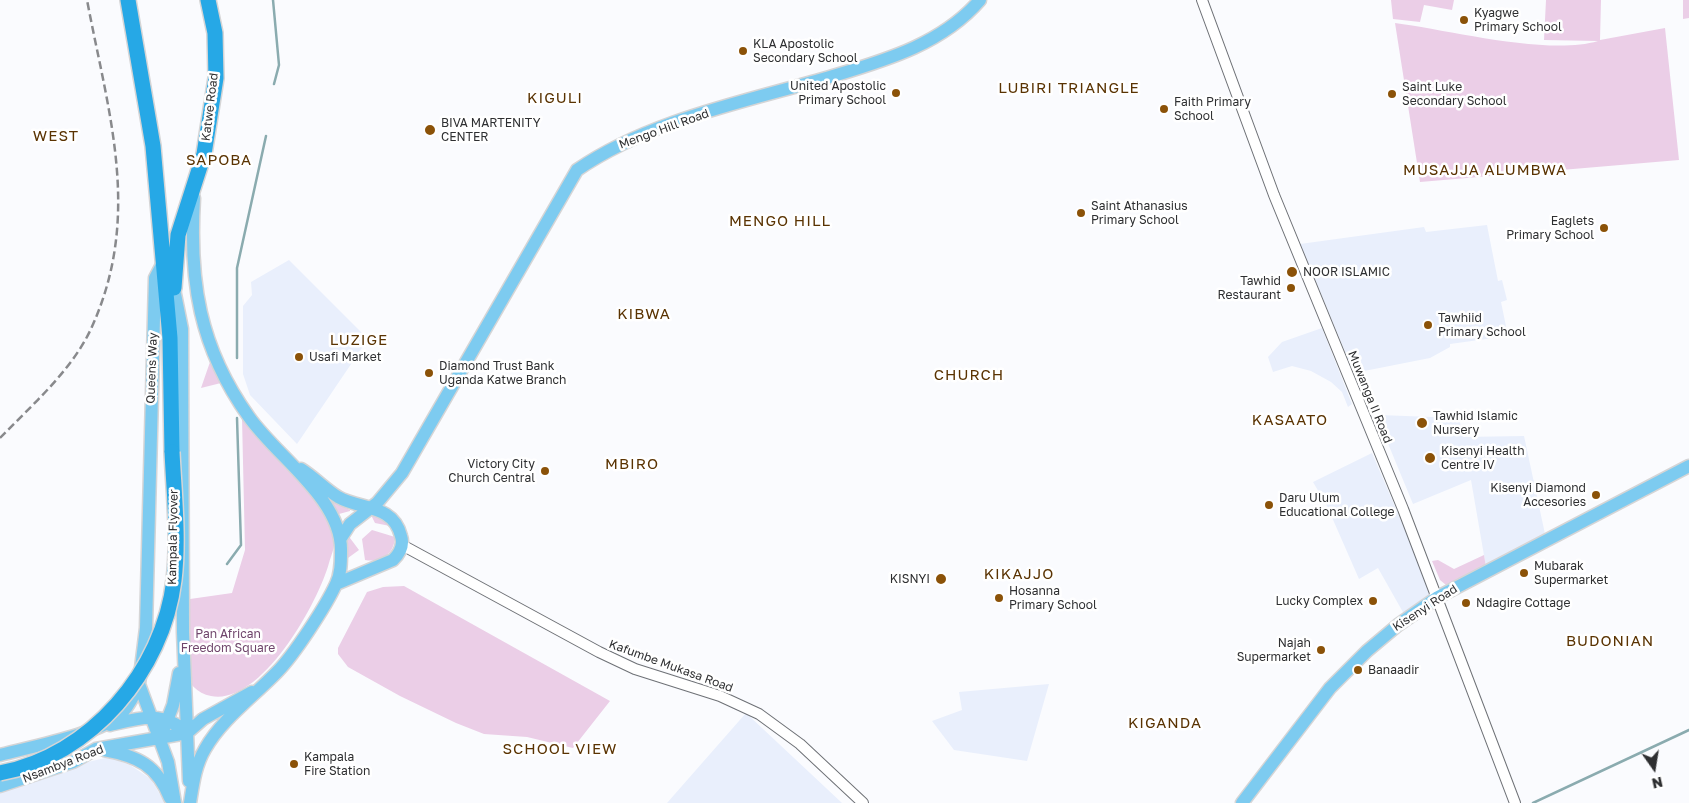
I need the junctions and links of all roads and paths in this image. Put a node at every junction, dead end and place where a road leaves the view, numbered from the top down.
1 (128, 0) edge
2 (208, 0) edge
3 (980, 0) edge
4 (1202, 0) edge
5 (194, 184) junction
6 (164, 261) junction
7 (174, 289) junction
8 (170, 338) junction
9 (284, 458) junction
10 (1689, 466) edge
11 (391, 487) junction
12 (372, 507) junction
13 (399, 528) junction
14 (341, 538) junction
15 (402, 545) junction
16 (336, 584) junction
17 (1438, 597) junction
18 (184, 650) junction
19 (139, 684) junction
20 (263, 687) junction
21 (152, 718) junction
22 (168, 719) junction
23 (91, 729) junction
24 (187, 733) junction
25 (158, 737) junction
26 (96, 749) junction
27 (0, 755) edge
28 (0, 773) edge
29 (0, 786) edge
30 (173, 803) edge
31 (190, 803) edge
32 (863, 803) edge
33 (1242, 803) edge
34 (1515, 803) edge

1 - 6 highway, Queens Way
2 - 5 highway, Katwe Road
3 - 11 main road, Mengo Hill Road
4 - 17 street, Muwanga II Road
5 - 7 highway, Katwe Road
5 - 9 main road
6 - 8 highway
6 - 19 main road, Queens Way
7 - 8 highway, Katwe Road
7 - 18 main road
8 - 28 highway, Kampala Flyover, bridge
9 - 12 main road
9 - 14 main road
10 - 17 main road, Kisenyi Road
11 - 12 main road, Mengo Hill Road
11 - 13 main road
12 - 13 main road
12 - 14 main road, Mengo Hill Road
13 - 15 main road
14 - 16 main road
15 - 16 main road
15 - 32 street, Kafumbe Mukasa Road
16 - 20 main road
17 - 33 main road, Kisenyi Road
17 - 34 street, Muwanga II Road
18 - 22 main road
18 - 24 main road
19 - 21 main road, Queens Way
19 - 23 main road, Nsambya Road
20 - 24 main road
20 - 31 main road
21 - 22 main road
21 - 23 main road
21 - 25 main road, Queens Way
22 - 24 main road
22 - 25 main road
23 - 27 main road, Nsambya Road
24 - 25 main road, Nsambya Road
24 - 31 main road
25 - 26 main road, Nsambya Road
25 - 30 main road, Queens Way
26 - 29 main road, Nsambya Road
26 - 30 main road

